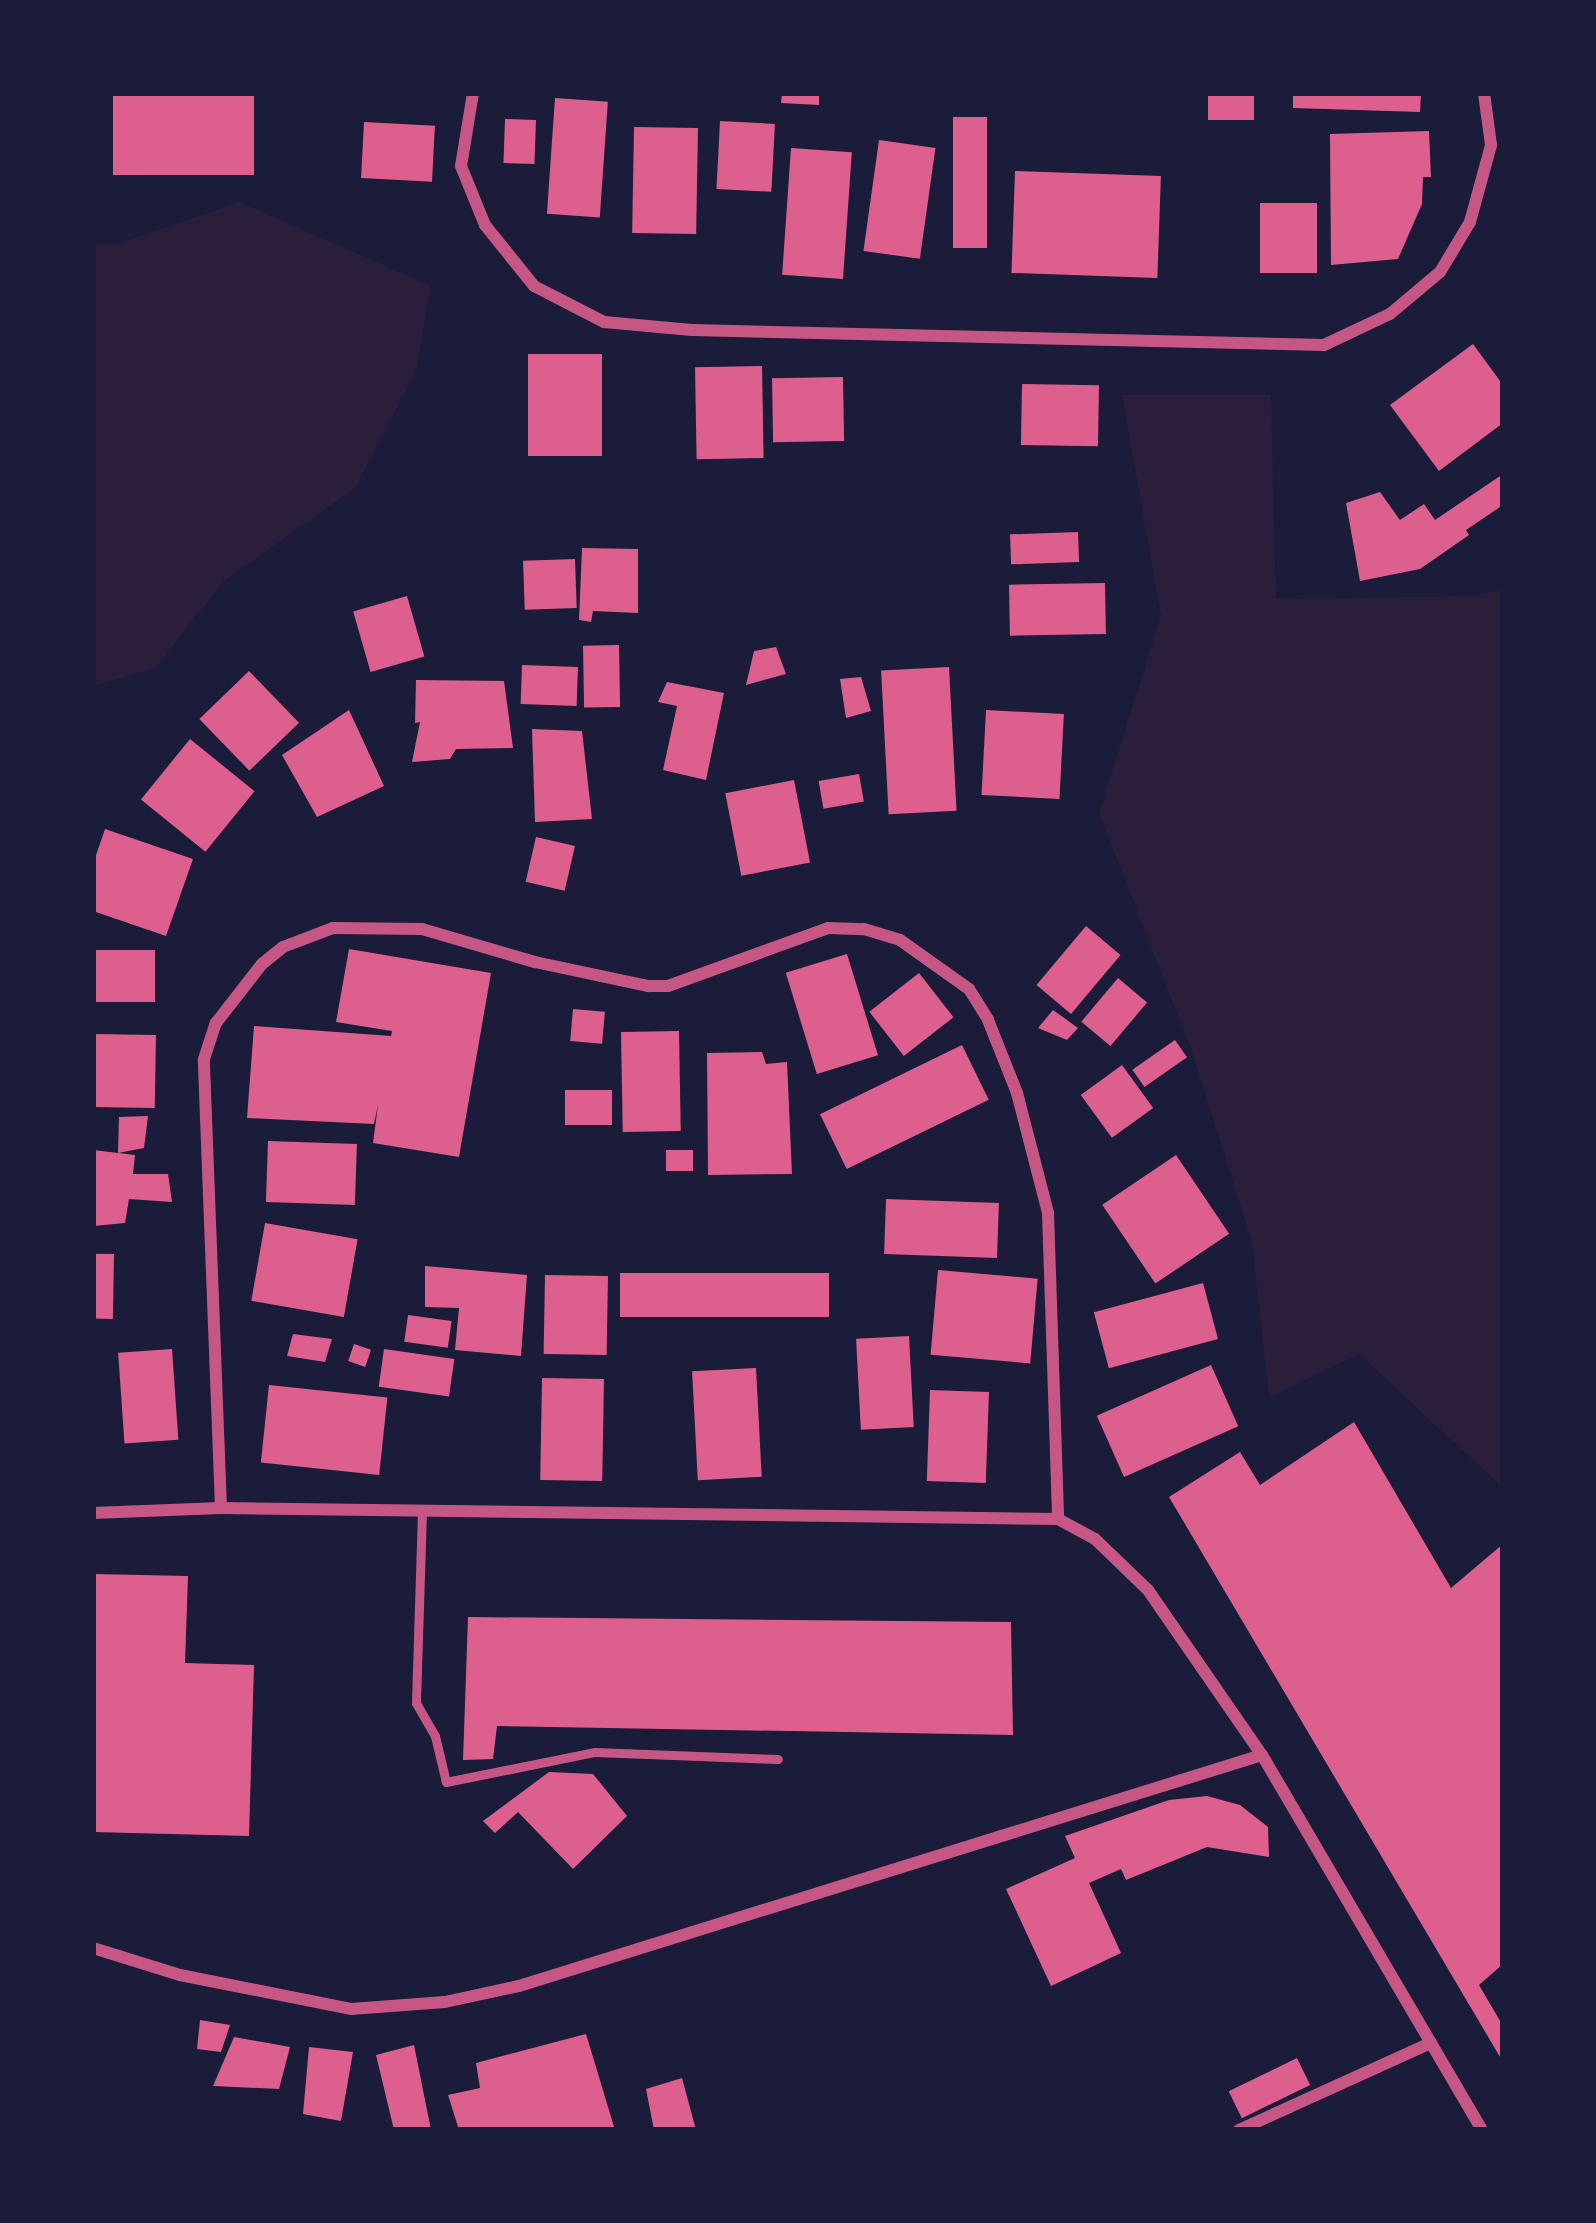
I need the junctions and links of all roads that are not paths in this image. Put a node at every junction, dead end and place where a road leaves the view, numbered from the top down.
1 (472, 93) edge
2 (1484, 93) edge
3 (221, 1508) junction
4 (422, 1511) junction
5 (93, 1513) edge
6 (1058, 1520) junction
7 (1262, 1756) junction
8 (778, 1760) dead end
9 (93, 1948) edge
10 (1431, 2043) junction
11 (1239, 2130) edge
12 (1482, 2130) edge

1 - 2 street
3 - 4 street
3 - 5 street
3 - 6 street
4 - 6 street
4 - 8 lane
6 - 7 street
7 - 9 street
7 - 10 street
10 - 11 street
10 - 12 street

